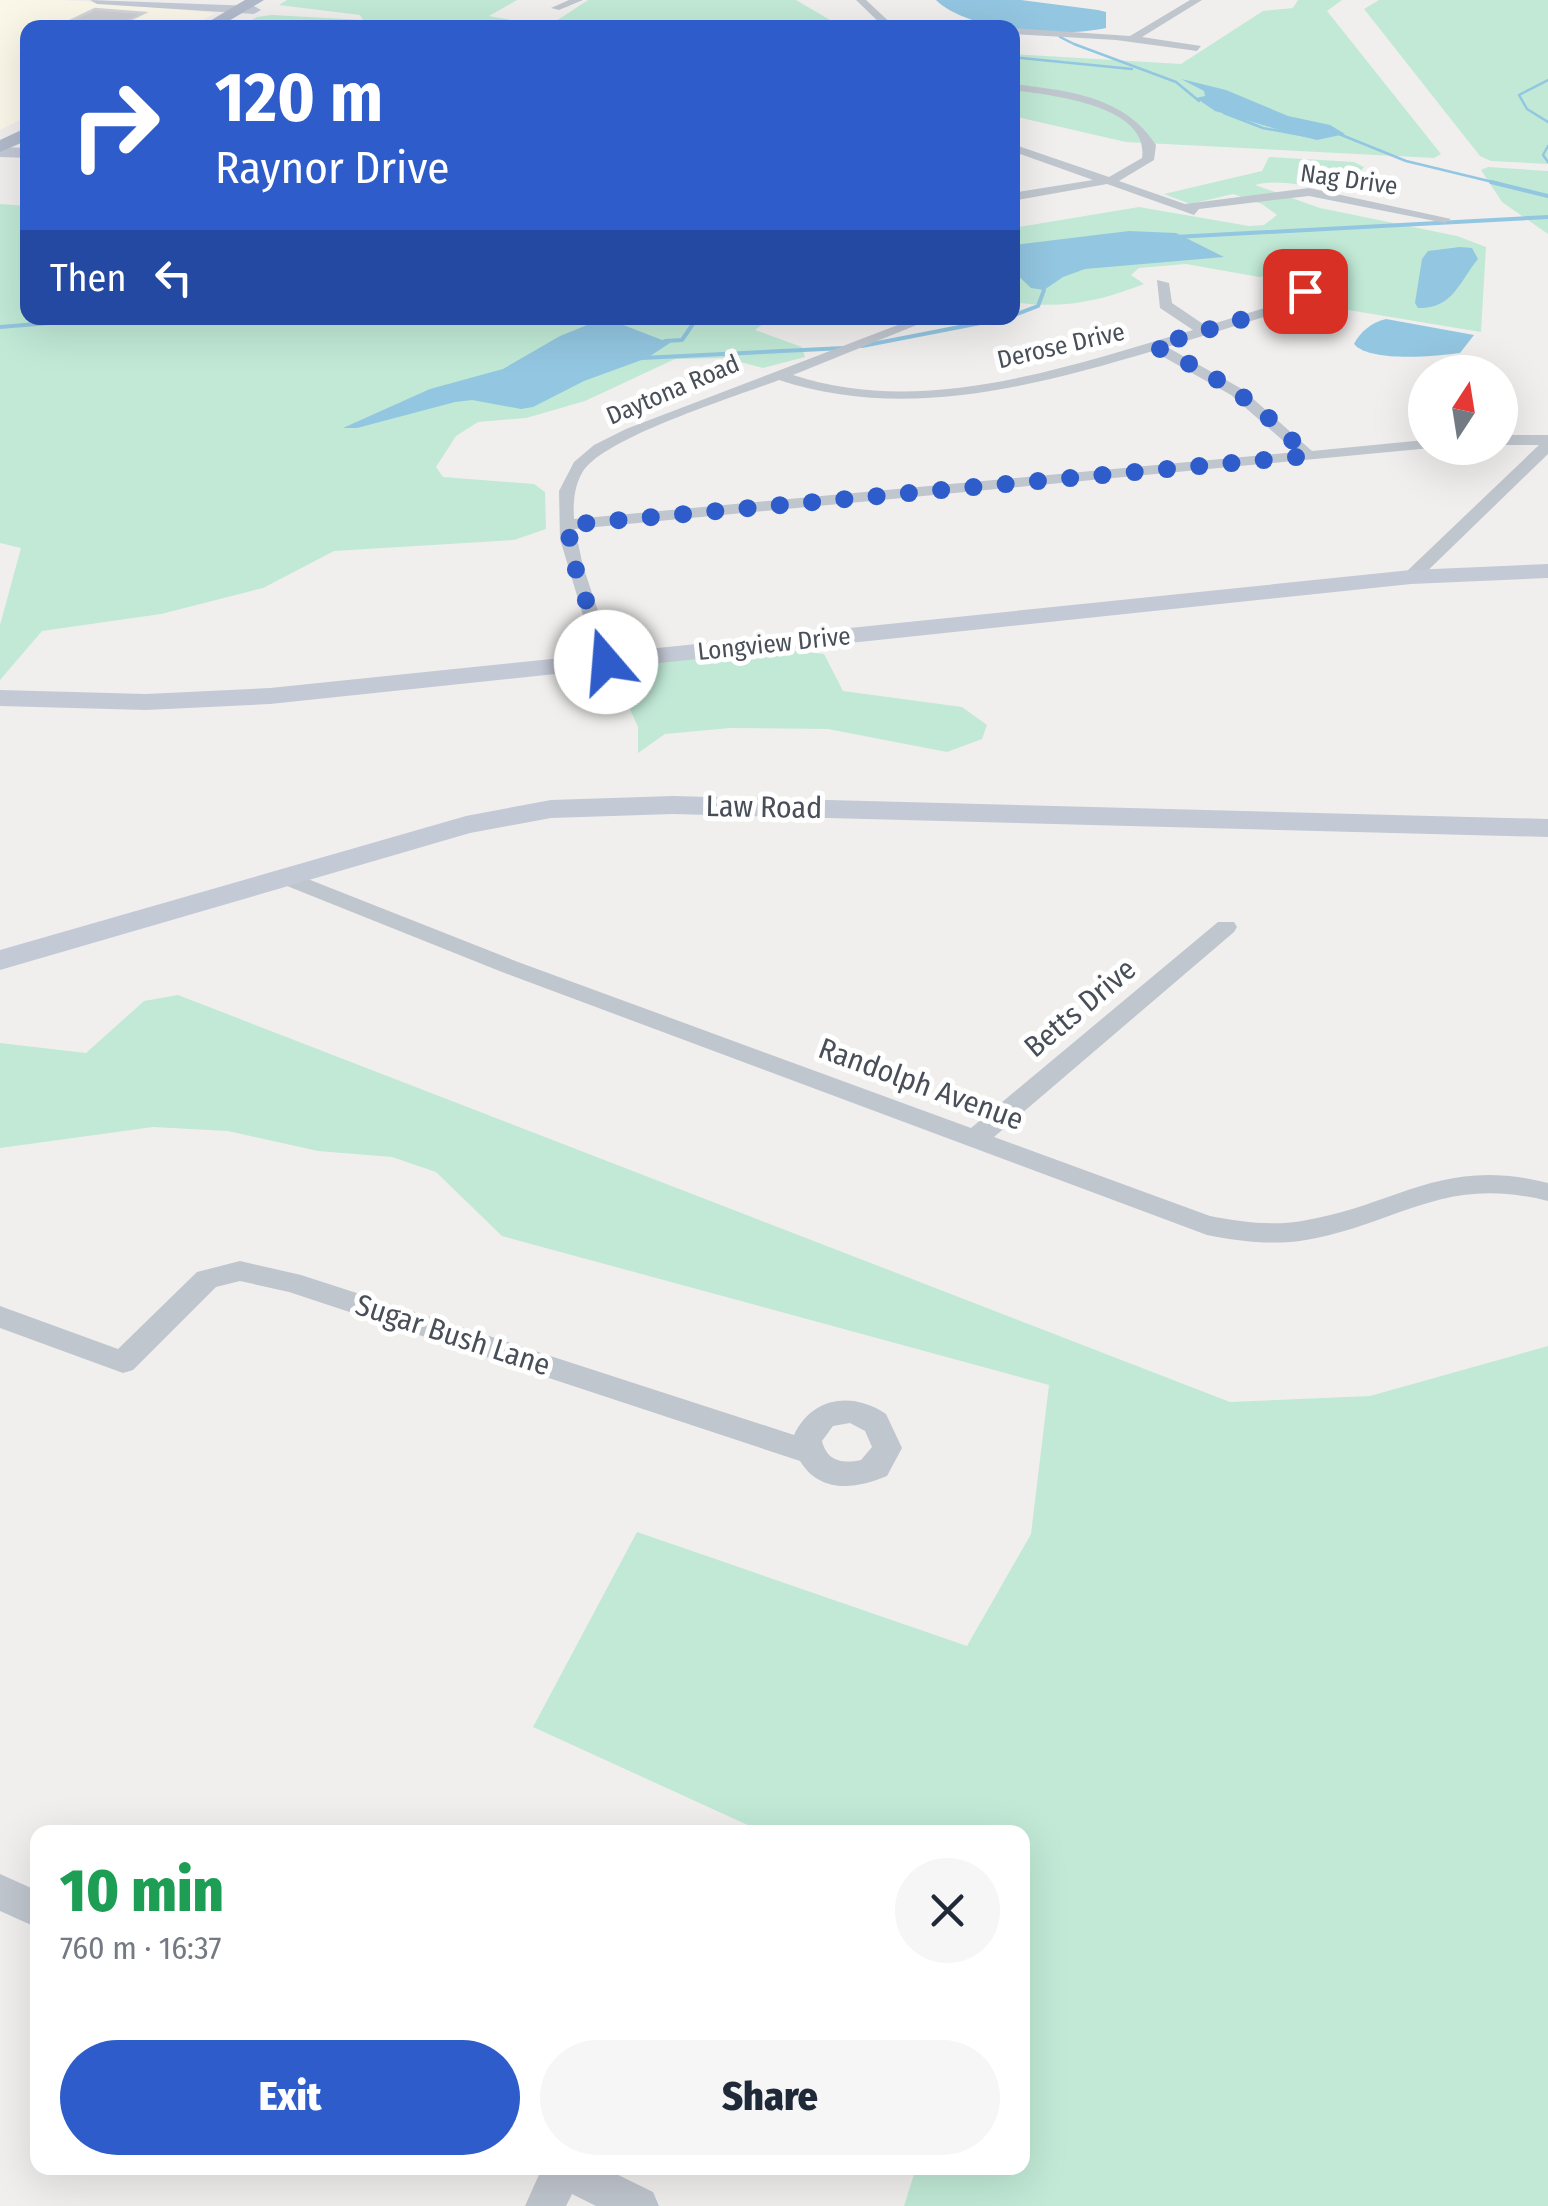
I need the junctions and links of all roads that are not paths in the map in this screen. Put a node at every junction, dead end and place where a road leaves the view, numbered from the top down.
1 (97, 0) edge
2 (272, 0) edge
3 (578, 0) edge
4 (861, 0) edge
5 (1182, 0) edge
6 (1196, 1) edge
7 (250, 6) edge
8 (556, 8) dead end
9 (221, 20) edge
10 (882, 20) edge
11 (1020, 32) edge
12 (1132, 39) junction
13 (1197, 48) dead end
14 (1020, 88) edge
15 (1020, 150) edge
16 (1112, 180) junction
17 (1020, 196) edge
18 (1445, 219) dead end
19 (1272, 269) dead end
20 (1162, 283) dead end
21 (907, 325) edge
22 (1204, 331) junction
23 (1154, 346) junction
24 (776, 374) junction
25 (1518, 441) edge
26 (1548, 443) edge
27 (1408, 446) edge
28 (1307, 456) junction
29 (567, 525) junction
30 (1548, 570) edge
31 (1411, 577) junction
32 (606, 662) junction
33 (0, 698) edge
34 (1548, 828) edge
35 (285, 877) junction
36 (1226, 927) dead end
37 (0, 960) edge
38 (976, 1138) junction
39 (1548, 1192) edge
40 (0, 1317) edge
41 (808, 1452) dead end
42 (0, 1892) edge
43 (30, 1906) edge
44 (559, 2175) edge
45 (576, 2175) edge
46 (545, 2206) edge
47 (639, 2206) edge

1 - 7 street
2 - 7 main road
3 - 8 street
4 - 10 street
5 - 6 street
6 - 12 street
7 - 9 main road
11 - 12 street
12 - 13 street
14 - 16 street
15 - 16 street
16 - 17 street
16 - 18 street, Nag Drive
19 - 22 street, Derose Drive
20 - 22 street
21 - 24 street, Daytona Road
22 - 23 street, Derose Drive
23 - 24 street, Derose Drive
23 - 28 street
24 - 29 street, Daytona Road
25 - 26 street
26 - 31 street
27 - 28 street
28 - 29 street
29 - 32 street, Daytona Road
30 - 31 street, Longview Drive
31 - 32 street, Longview Drive
32 - 33 street, Longview Drive
34 - 35 street, Law Road
35 - 37 street, Law Road
35 - 38 street, Randolph Avenue
36 - 38 street, Betts Drive
38 - 39 street, Randolph Avenue
40 - 41 street, Sugar Bush Lane
42 - 43 street
44 - 46 street
45 - 47 street

